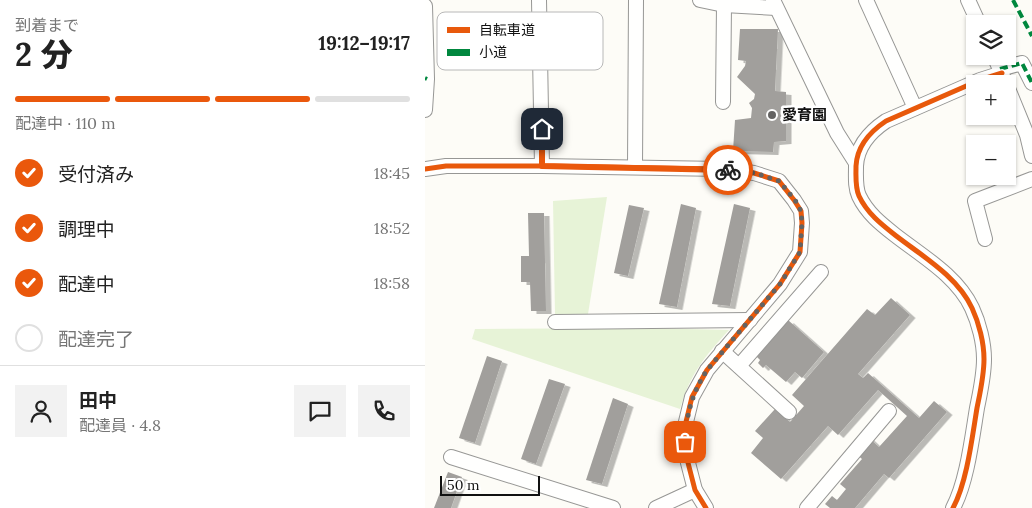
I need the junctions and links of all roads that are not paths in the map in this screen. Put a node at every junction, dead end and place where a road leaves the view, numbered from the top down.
1 (637, 0) edge
2 (700, 0) edge
3 (866, 0) edge
4 (968, 0) edge
5 (724, 4) junction
6 (774, 4) edge
7 (425, 6) edge
8 (975, 15) edge
9 (540, 70) edge
10 (1002, 74) edge
11 (426, 79) edge
12 (1032, 83) edge
13 (723, 102) dead end
14 (915, 108) junction
15 (425, 110) edge
16 (1032, 156) edge
17 (856, 163) junction
18 (542, 166) junction
19 (635, 167) junction
20 (425, 169) edge
21 (1032, 179) edge
22 (985, 238) dead end
23 (821, 272) dead end
24 (750, 320) junction
25 (555, 322) dead end
26 (722, 351) junction
27 (739, 366) junction
28 (789, 412) dead end
29 (889, 412) dead end
30 (451, 457) dead end
31 (695, 490) junction
32 (613, 508) edge
33 (656, 508) edge
34 (706, 508) edge
35 (807, 508) edge
36 (953, 508) edge

1 - 19 street
2 - 5 street
3 - 14 street
4 - 8 street
5 - 6 street
5 - 13 street
6 - 17 street
7 - 11 street
9 - 18 street
10 - 12 street
10 - 14 street
10 - 16 street
11 - 15 street
14 - 17 street
17 - 36 street
18 - 19 street
18 - 20 street
19 - 24 street
21 - 22 street
23 - 27 street
24 - 25 street
24 - 26 street
26 - 27 street
26 - 31 street
27 - 28 street
29 - 35 street
30 - 32 street
31 - 33 street
31 - 34 street

